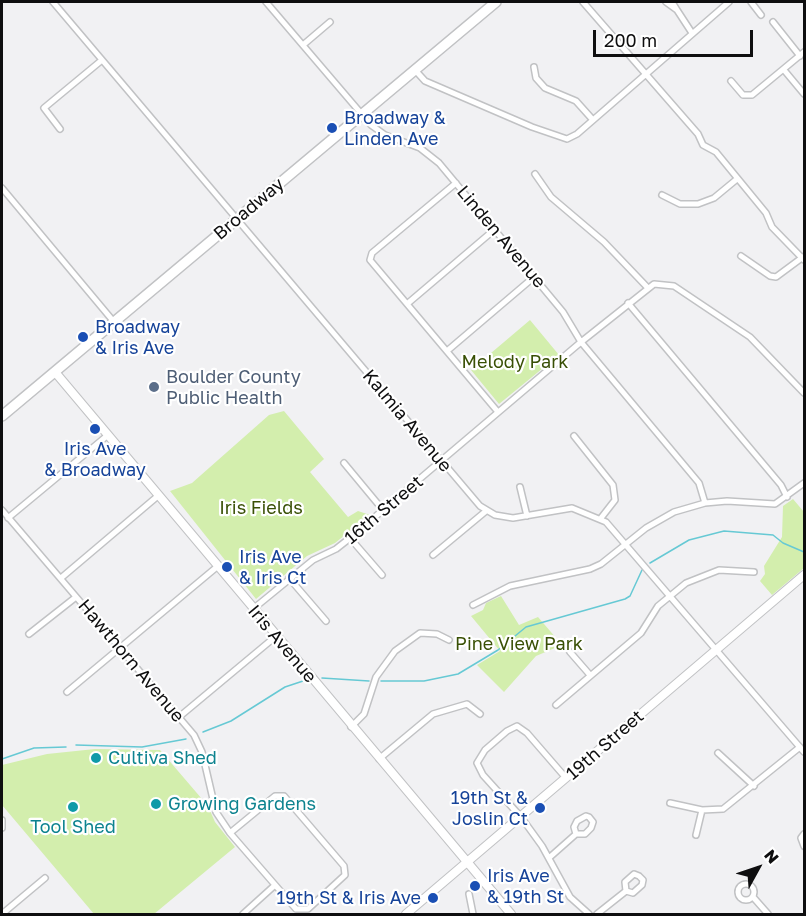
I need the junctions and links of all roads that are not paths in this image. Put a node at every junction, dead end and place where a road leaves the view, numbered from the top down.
1 (53, 2) edge
2 (266, 2) edge
3 (496, 2) edge
4 (583, 2) edge
5 (666, 2) edge
6 (672, 2) edge
7 (729, 2) edge
8 (752, 2) edge
9 (677, 10) junction
10 (761, 15) dead end
11 (330, 22) dead end
12 (772, 22) dead end
13 (692, 33) junction
14 (303, 45) junction
15 (802, 54) edge
16 (102, 60) junction
17 (534, 66) dead end
18 (415, 70) junction
19 (784, 70) junction
20 (646, 74) junction
21 (731, 81) dead end
22 (804, 94) edge
23 (362, 113) junction
24 (593, 120) junction
25 (60, 129) dead end
26 (535, 174) dead end
27 (737, 179) junction
28 (456, 183) junction
29 (2, 188) edge
30 (662, 195) dead end
31 (238, 218) junction
32 (494, 230) junction
33 (741, 256) dead end
34 (803, 259) edge
35 (534, 277) junction
36 (647, 287) junction
37 (628, 303) junction
38 (407, 304) junction
39 (114, 322) junction
40 (581, 342) junction
41 (447, 351) junction
42 (55, 372) junction
43 (804, 393) edge
44 (498, 412) junction
45 (2, 416) edge
46 (108, 435) junction
47 (574, 436) dead end
48 (442, 461) junction
49 (344, 463) dead end
50 (804, 483) edge
51 (520, 487) dead end
52 (159, 495) junction
53 (787, 497) junction
54 (705, 503) junction
55 (2, 510) edge
56 (384, 510) junction
57 (486, 511) junction
58 (527, 516) junction
59 (8, 518) junction
60 (601, 518) junction
61 (350, 538) junction
62 (626, 544) junction
63 (433, 555) dead end
64 (218, 566) junction
65 (754, 572) dead end
66 (382, 575) dead end
67 (804, 575) edge
68 (61, 578) junction
69 (289, 578) junction
70 (670, 596) junction
71 (76, 597) junction
72 (473, 605) dead end
73 (253, 609) junction
74 (326, 621) dead end
75 (29, 634) dead end
76 (275, 636) junction
77 (449, 640) dead end
78 (120, 648) junction
79 (716, 650) junction
80 (570, 652) dead end
81 (590, 675) junction
82 (67, 692) dead end
83 (556, 705) dead end
84 (480, 714) dead end
85 (179, 717) junction
86 (351, 727) junction
87 (800, 747) junction
88 (804, 752) edge
89 (718, 753) dead end
90 (379, 759) junction
91 (566, 778) junction
92 (753, 786) junction
93 (670, 802) dead end
94 (702, 810) junction
95 (521, 817) junction
96 (2, 820) edge
97 (2, 828) edge
98 (230, 833) junction
99 (576, 834) dead end
100 (804, 834) edge
101 (696, 835) dead end
102 (804, 846) edge
103 (550, 857) junction
104 (467, 863) junction
105 (45, 878) dead end
106 (274, 886) junction
107 (626, 891) dead end
108 (469, 894) dead end
109 (753, 897) dead end
110 (2, 915) edge
111 (243, 915) edge
112 (406, 915) edge
113 (473, 915) edge
114 (511, 915) edge
115 (589, 915) edge
116 (597, 915) edge
117 (768, 915) edge

1 - 16 street, Kalmia Avenue
2 - 14 street, Linden Avenue
3 - 18 main road, Broadway
4 - 20 street
5 - 9 street
6 - 9 street
7 - 13 street
8 - 10 street
9 - 13 street
11 - 14 street
12 - 15 street
13 - 20 street
14 - 23 street, Linden Avenue
15 - 19 street
16 - 25 street
16 - 31 street, Kalmia Avenue
17 - 24 street
18 - 23 main road, Broadway
18 - 24 street
19 - 21 street
19 - 22 street
20 - 24 street
20 - 27 street
23 - 28 street, Linden Avenue
23 - 31 main road, Broadway
26 - 36 street
27 - 30 street
27 - 34 street
28 - 32 street, Linden Avenue
28 - 38 street
29 - 39 street
31 - 39 main road, Broadway
31 - 48 street, Kalmia Avenue
32 - 35 street, Linden Avenue
32 - 38 street
33 - 34 street
35 - 40 street, Linden Avenue
35 - 41 street
36 - 37 street, 16th Street
36 - 43 street
37 - 40 street, 16th Street
37 - 53 street
38 - 41 street
39 - 42 main road, Broadway
40 - 44 street, 16th Street
40 - 54 street, Linden Avenue
41 - 44 street
42 - 45 main road, Broadway
42 - 46 main road, Iris Avenue
44 - 48 street, 16th Street
46 - 52 main road, Iris Avenue
46 - 59 street
47 - 60 street
48 - 56 street, 16th Street
48 - 57 street, Kalmia Avenue
49 - 56 street
50 - 53 street
51 - 58 street
52 - 64 main road, Iris Avenue
52 - 68 street
53 - 54 street
54 - 62 street
55 - 59 street, Hawthorn Avenue
56 - 61 street, 16th Street
57 - 58 street
57 - 63 street
58 - 60 street
59 - 68 street, Hawthorn Avenue
60 - 62 street
61 - 66 street
61 - 69 street, 16th Street
62 - 70 street
62 - 72 street
64 - 73 main road, Iris Avenue
64 - 78 street
65 - 70 street
67 - 79 main road, 19th Street
68 - 71 street, Hawthorn Avenue
69 - 73 street, 16th Street
69 - 74 street
70 - 79 street
70 - 81 street
71 - 75 street
71 - 78 street, Hawthorn Avenue
73 - 76 main road, Iris Avenue
76 - 85 street
76 - 86 main road, Iris Avenue
77 - 86 street
78 - 82 street
78 - 85 street, Hawthorn Avenue
79 - 87 street
79 - 91 main road, 19th Street
80 - 81 street
81 - 83 street
84 - 90 street
85 - 98 street, Hawthorn Avenue
86 - 90 main road, Iris Avenue
87 - 88 street
87 - 92 street
89 - 92 street
90 - 104 main road, Iris Avenue
91 - 95 main road, 19th Street
91 - 95 street
92 - 94 street
93 - 94 street
94 - 101 street
95 - 103 street
95 - 104 main road, 19th Street
96 - 97 street
98 - 106 street, Hawthorn Avenue
98 - 106 street, Hawthorn Avenue
99 - 103 street
100 - 102 street
103 - 115 street
104 - 112 main road, 19th Street
104 - 114 main road, Iris Avenue
105 - 110 street
106 - 111 street
107 - 116 street
108 - 113 street
109 - 117 street

